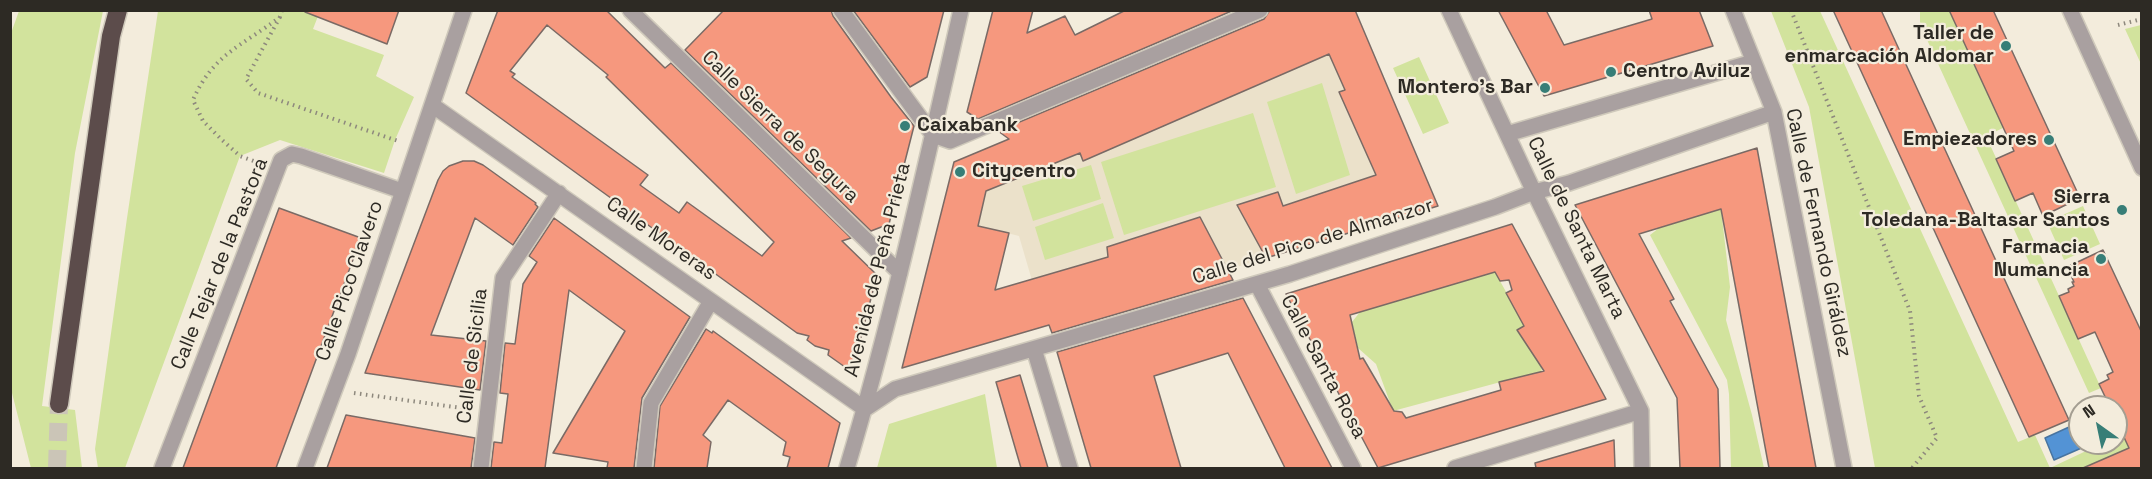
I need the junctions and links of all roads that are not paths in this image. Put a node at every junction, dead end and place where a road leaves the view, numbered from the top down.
1 (118, 10) edge
2 (464, 10) edge
3 (630, 10) edge
4 (841, 10) edge
5 (961, 10) edge
6 (1260, 10) edge
7 (1449, 10) edge
8 (1733, 10) edge
9 (2070, 10) edge
10 (1753, 62) junction
11 (432, 105) junction
12 (1774, 112) junction
13 (1507, 134) junction
14 (933, 135) junction
15 (2142, 168) edge
16 (402, 191) junction
17 (1534, 192) junction
18 (560, 193) junction
19 (900, 273) junction
20 (1257, 284) junction
21 (711, 301) junction
22 (1035, 349) junction
23 (60, 404) tunnel mouth
24 (865, 409) junction
25 (1641, 411) junction
26 (162, 468) edge
27 (305, 468) edge
28 (481, 468) edge
29 (644, 468) edge
30 (847, 468) edge
31 (1070, 468) edge
32 (1353, 468) edge
33 (1455, 468) edge
34 (1642, 468) edge
35 (1844, 468) edge

1 - 23 highway
2 - 11 street, Calle Pico Clavero
3 - 19 street, Calle Sierra de Segura
4 - 14 street
5 - 14 street, Avenida de Peña Prieta
6 - 14 street
7 - 13 street, Calle de Santa Marta
8 - 10 street, Calle de Fernando Giráldez
9 - 15 street
10 - 12 street, Calle de Fernando Giráldez
10 - 13 street
11 - 16 street, Calle Pico Clavero
11 - 18 street, Calle Moreras
12 - 17 street, Calle del Pico de Almanzor
12 - 35 street, Calle de Fernando Giráldez
13 - 17 street, Calle de Santa Marta
14 - 19 street, Avenida de Peña Prieta
16 - 26 street, Calle Tejar de la Pastora
16 - 27 street, Calle Pico Clavero
17 - 20 street, Calle del Pico de Almanzor
17 - 25 street, Calle de Santa Marta
18 - 21 street, Calle Moreras
18 - 28 street, Calle de Sicilia
19 - 24 street, Avenida de Peña Prieta
20 - 22 street, Calle del Pico de Almanzor
20 - 32 street, Calle Santa Rosa
21 - 24 street, Calle Moreras
21 - 29 street
22 - 24 street, Calle del Pico de Almanzor
22 - 31 street
24 - 30 street, Avenida de Peña Prieta
25 - 33 street
25 - 34 street, Calle de Santa Marta

